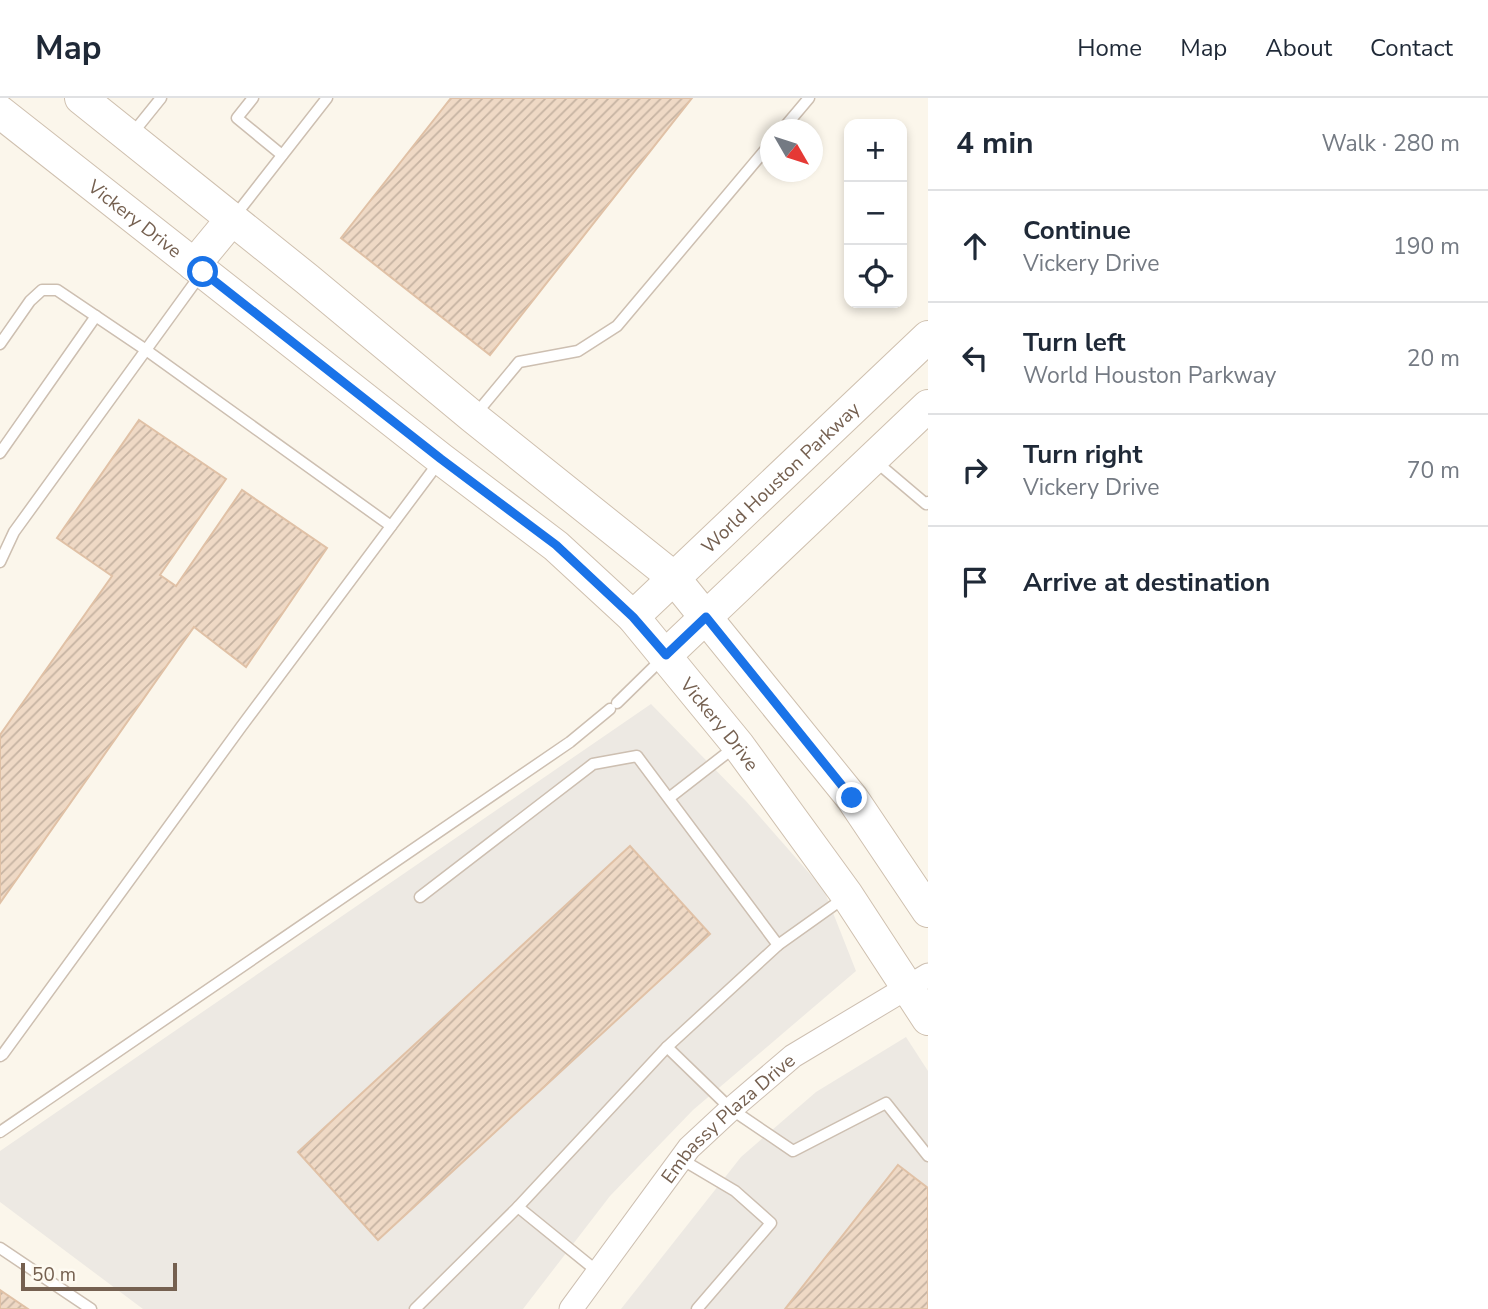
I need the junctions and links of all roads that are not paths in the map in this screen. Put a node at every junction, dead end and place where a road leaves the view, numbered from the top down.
1 (81, 98) edge
2 (161, 98) edge
3 (253, 98) edge
4 (327, 98) edge
5 (808, 98) edge
6 (0, 112) edge
7 (791, 119) edge
8 (129, 137) junction
9 (282, 155) junction
10 (760, 156) edge
11 (232, 219) junction
12 (199, 269) junction
13 (96, 316) junction
14 (0, 344) edge
15 (925, 346) edge
16 (146, 350) junction
17 (928, 406) edge
18 (473, 417) junction
19 (0, 453) edge
20 (441, 459) junction
21 (872, 459) junction
22 (928, 502) edge
23 (391, 526) junction
24 (0, 562) edge
25 (673, 577) junction
26 (633, 617) junction
27 (706, 617) junction
28 (666, 655) junction
29 (738, 745) junction
30 (669, 798) junction
31 (848, 895) junction
32 (419, 897) dead end
33 (928, 911) edge
34 (778, 945) junction
35 (918, 981) edge
36 (928, 1019) edge
37 (667, 1047) junction
38 (0, 1056) edge
39 (731, 1109) junction
40 (0, 1132) edge
41 (928, 1156) edge
42 (681, 1159) junction
43 (518, 1207) junction
44 (0, 1248) edge
45 (598, 1272) junction
46 (91, 1309) edge
47 (415, 1309) edge
48 (570, 1309) edge
49 (697, 1309) edge

1 - 8 main road
2 - 8 lane
3 - 9 lane
4 - 9 lane
5 - 7 lane
6 - 12 main road, Vickery Drive
8 - 11 main road
9 - 11 lane
10 - 18 lane
11 - 12 main road
11 - 18 main road
12 - 16 lane
12 - 20 main road, Vickery Drive
13 - 14 lane
13 - 16 lane
13 - 19 lane
15 - 25 main road, World Houston Parkway
16 - 23 lane
16 - 24 lane
17 - 21 main road
18 - 20 main road
18 - 25 main road
20 - 23 lane
20 - 26 main road, Vickery Drive
21 - 22 lane
21 - 27 main road
23 - 38 lane
25 - 26 main road, World Houston Parkway
25 - 27 main road
26 - 28 main road, Vickery Drive
27 - 28 main road
27 - 33 main road
28 - 29 main road, Vickery Drive
28 - 40 lane
29 - 30 lane
29 - 31 main road, Vickery Drive
30 - 32 lane
30 - 34 lane
31 - 34 lane
31 - 35 main road, Vickery Drive
34 - 37 lane
35 - 36 main road, Vickery Drive
35 - 39 street, Embassy Plaza Drive
37 - 39 lane
37 - 43 lane
39 - 41 lane
39 - 42 street, Embassy Plaza Drive
42 - 45 street, Embassy Plaza Drive
42 - 49 lane
43 - 45 lane
43 - 47 lane
44 - 46 lane
45 - 48 street, Embassy Plaza Drive

